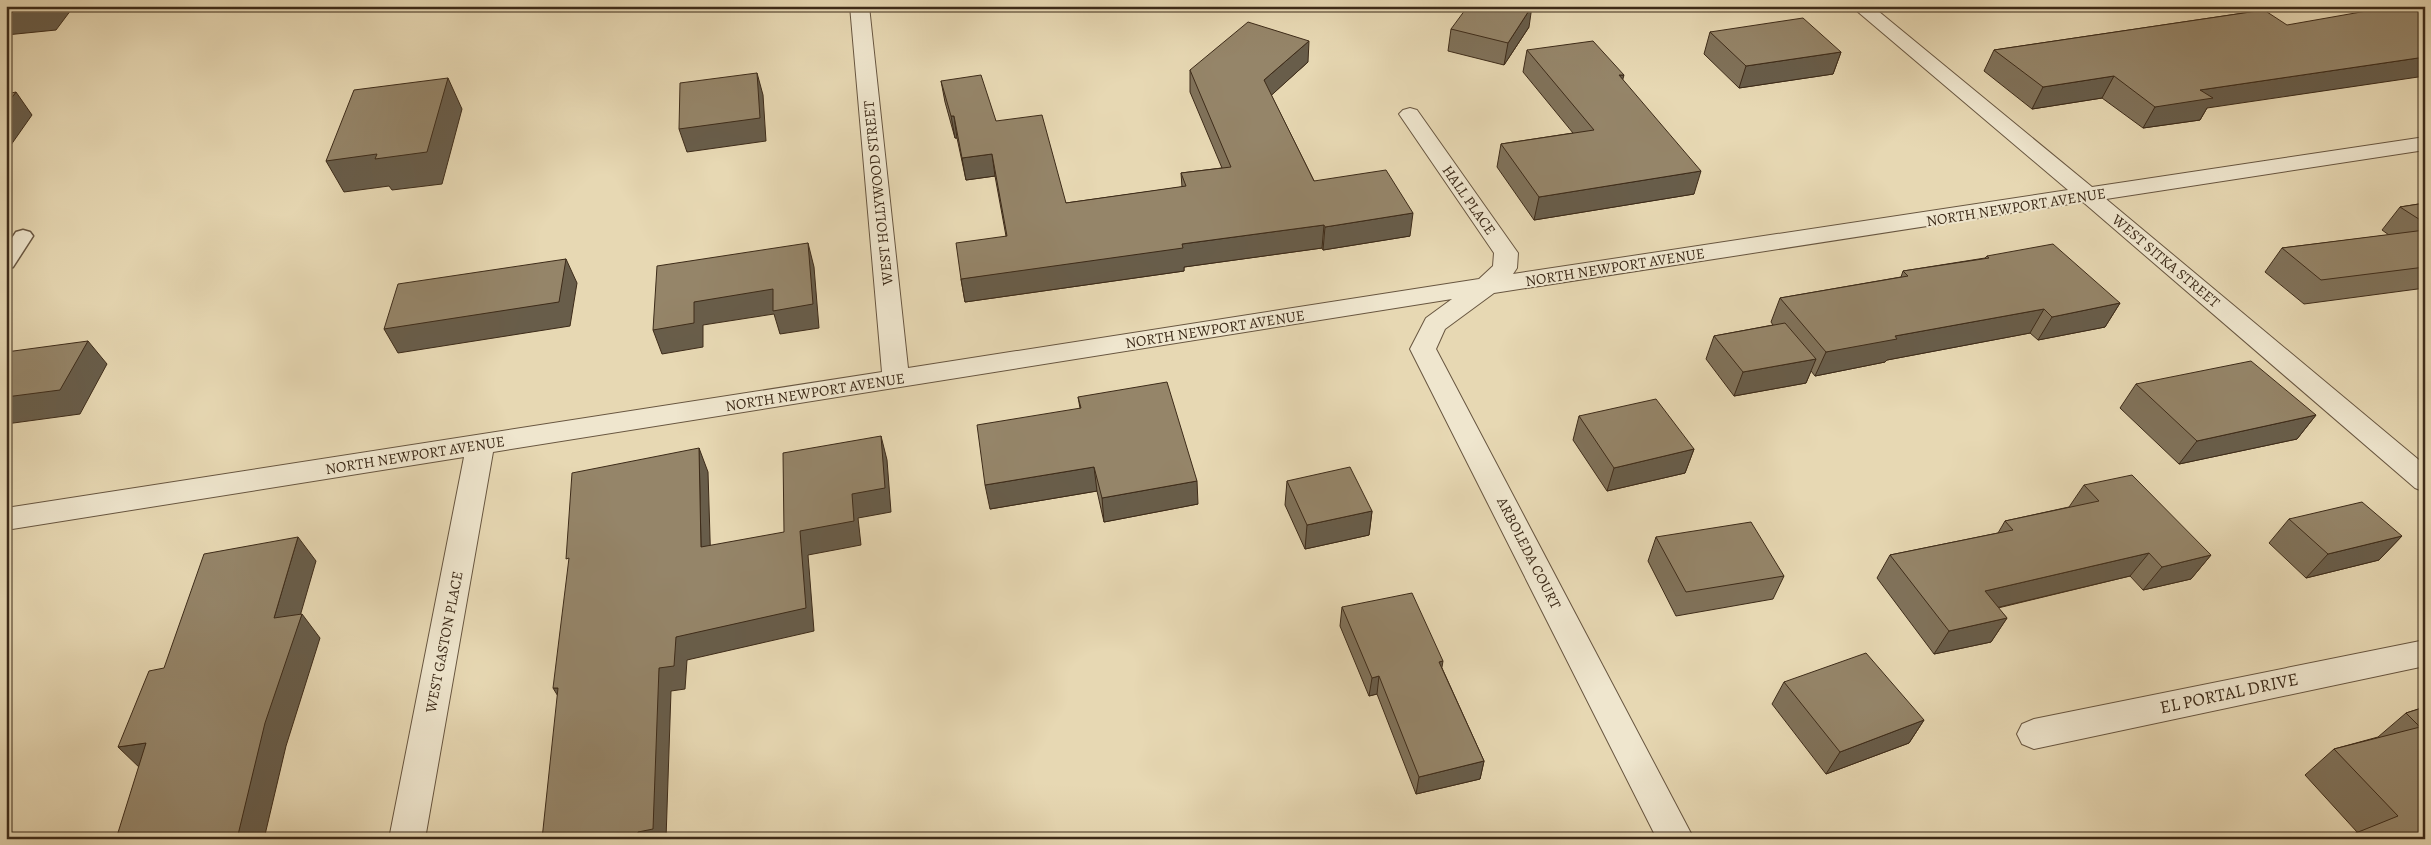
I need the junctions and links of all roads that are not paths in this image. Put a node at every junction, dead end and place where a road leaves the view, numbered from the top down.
1 (860, 6) edge
2 (1860, 6) edge
3 (1410, 114) dead end
4 (2425, 143) edge
5 (2089, 196) junction
6 (23, 236) dead end
7 (6, 263) edge
8 (1487, 286) junction
9 (896, 380) junction
10 (481, 444) junction
11 (2425, 481) edge
12 (6, 519) edge
13 (2425, 652) edge
14 (2034, 734) dead end
15 (407, 839) edge
16 (1676, 839) edge

1 - 9 street, WEST HOLLYWOOD STREET
2 - 5 street, WEST SITKA STREET
3 - 8 street, HALL PLACE
4 - 5 street, NORTH NEWPORT AVENUE
5 - 8 street, NORTH NEWPORT AVENUE
5 - 11 street, WEST SITKA STREET
6 - 7 lane
8 - 9 street, NORTH NEWPORT AVENUE
8 - 16 street, ARBOLEDA COURT
9 - 10 street, NORTH NEWPORT AVENUE
10 - 12 street, NORTH NEWPORT AVENUE
10 - 15 street, WEST GASTON PLACE
13 - 14 street, EL PORTAL DRIVE

